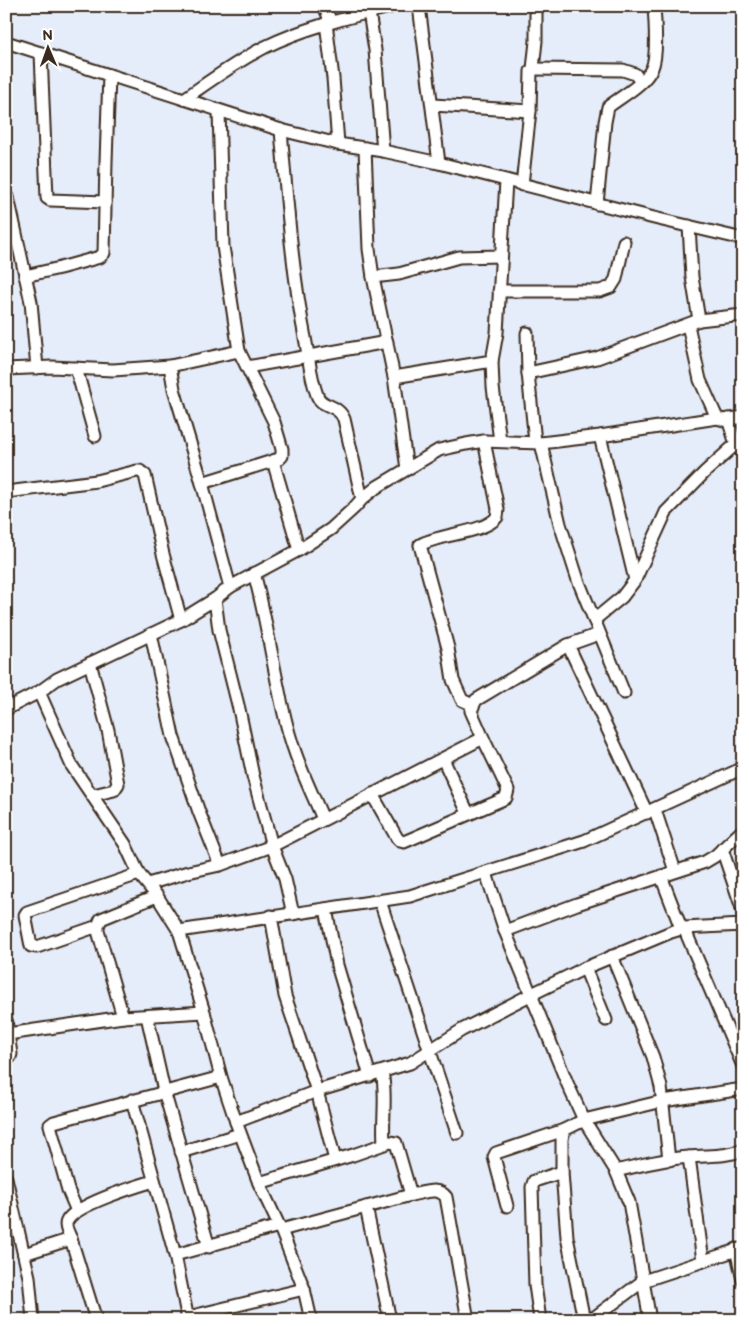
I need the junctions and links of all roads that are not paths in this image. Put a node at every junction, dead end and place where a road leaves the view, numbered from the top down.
1 (324, 6) edge
2 (419, 6) edge
3 (536, 6) edge
4 (654, 6) edge
5 (388, 7) edge
6 (369, 12) junction
7 (329, 22) junction
8 (6, 42) edge
9 (41, 53) junction
10 (533, 69) junction
11 (109, 75) junction
12 (641, 82) junction
13 (184, 99) junction
14 (433, 105) junction
15 (219, 111) junction
16 (530, 111) junction
17 (281, 130) junction
18 (338, 144) junction
19 (365, 148) junction
20 (383, 151) junction
21 (440, 163) junction
22 (506, 181) junction
23 (522, 185) junction
24 (6, 195) edge
25 (105, 202) junction
26 (597, 204) junction
27 (689, 226) junction
28 (743, 239) edge
29 (624, 242) dead end
30 (501, 256) junction
31 (25, 276) junction
32 (373, 277) junction
33 (499, 291) junction
34 (743, 314) edge
35 (699, 320) junction
36 (688, 325) junction
37 (527, 333) dead end
38 (387, 342) junction
39 (239, 350) junction
40 (308, 356) junction
41 (492, 361) junction
42 (170, 366) junction
43 (247, 367) junction
44 (37, 368) junction
45 (76, 368) junction
46 (6, 369) edge
47 (528, 372) junction
48 (394, 377) junction
49 (743, 417) edge
50 (723, 419) junction
51 (95, 436) dead end
52 (600, 436) junction
53 (484, 441) junction
54 (500, 441) junction
55 (538, 443) junction
56 (740, 449) edge
57 (273, 461) junction
58 (407, 469) junction
59 (202, 483) junction
60 (6, 492) edge
61 (362, 499) junction
62 (299, 550) junction
63 (254, 573) junction
64 (635, 580) junction
65 (230, 587) junction
66 (215, 600) junction
67 (181, 620) junction
68 (594, 620) junction
69 (151, 634) junction
70 (600, 634) junction
71 (568, 645) junction
72 (90, 663) junction
73 (39, 692) junction
74 (624, 693) dead end
75 (473, 705) junction
76 (6, 709) edge
77 (483, 738) junction
78 (443, 759) junction
79 (743, 768) edge
80 (372, 794) junction
81 (92, 795) junction
82 (651, 811) junction
83 (468, 813) junction
84 (323, 819) junction
85 (743, 830) edge
86 (272, 846) junction
87 (722, 849) junction
88 (220, 865) junction
89 (675, 871) junction
90 (486, 873) junction
91 (139, 874) junction
92 (661, 876) junction
93 (148, 884) junction
94 (157, 896) junction
95 (380, 901) junction
96 (326, 909) junction
97 (743, 911) edge
98 (293, 914) junction
99 (271, 916) junction
100 (743, 925) edge
101 (98, 926) junction
102 (682, 928) junction
103 (178, 931) junction
104 (505, 931) junction
105 (612, 956) junction
106 (585, 968) junction
107 (530, 995) junction
108 (204, 1012) junction
109 (147, 1016) junction
110 (123, 1017) junction
111 (6, 1020) edge
112 (606, 1020) dead end
113 (8, 1034) junction
114 (428, 1053) junction
115 (6, 1060) edge
116 (743, 1066) edge
117 (382, 1072) junction
118 (370, 1076) junction
119 (221, 1077) junction
120 (743, 1089) edge
121 (164, 1091) junction
122 (316, 1091) junction
123 (132, 1100) junction
124 (663, 1101) junction
125 (584, 1120) junction
126 (236, 1122) junction
127 (564, 1130) junction
128 (457, 1133) dead end
129 (240, 1134) junction
130 (384, 1143) junction
131 (743, 1150) edge
132 (181, 1152) junction
133 (689, 1157) junction
134 (335, 1160) junction
135 (670, 1160) junction
136 (616, 1171) junction
137 (562, 1172) junction
138 (6, 1178) edge
139 (154, 1181) junction
140 (259, 1183) junction
141 (411, 1195) junction
142 (507, 1206) dead end
143 (366, 1207) junction
144 (77, 1211) junction
145 (11, 1221) edge
146 (280, 1228) junction
147 (70, 1239) junction
148 (209, 1247) junction
149 (739, 1249) edge
150 (24, 1254) junction
151 (175, 1255) junction
152 (703, 1261) junction
153 (743, 1280) edge
154 (644, 1281) junction
155 (304, 1289) junction
156 (188, 1318) edge
157 (33, 1320) edge
158 (96, 1320) edge
159 (311, 1320) edge
160 (390, 1320) edge
161 (468, 1320) edge
162 (540, 1320) edge
163 (584, 1320) edge
164 (591, 1320) edge
165 (650, 1320) edge

1 - 7 street
2 - 14 street
3 - 10 street
4 - 12 street
5 - 6 street
6 - 7 street
6 - 20 street
7 - 13 street
7 - 18 street
8 - 9 street
9 - 11 street
9 - 25 street
10 - 12 street
10 - 16 street
11 - 13 street
11 - 25 street
12 - 26 street
13 - 15 street
14 - 16 street
14 - 21 street
15 - 17 street
15 - 39 street
16 - 23 street
17 - 18 street
17 - 40 street
18 - 19 street
19 - 20 street
19 - 32 street
20 - 21 street
21 - 22 street
22 - 23 street
22 - 30 street
23 - 26 street
24 - 31 street
25 - 31 street
26 - 27 street
27 - 28 street
27 - 35 street
29 - 33 street
30 - 32 street
30 - 33 street
31 - 44 street
32 - 38 street
33 - 41 street
34 - 35 street
35 - 36 street
36 - 47 street
36 - 50 street
37 - 47 street
38 - 40 street
38 - 48 street
39 - 42 street
39 - 43 street
40 - 43 street
40 - 61 street
41 - 48 street
41 - 54 street
42 - 45 street
42 - 59 street
43 - 57 street
44 - 45 street
44 - 46 street
45 - 51 street
47 - 55 street
48 - 58 street
49 - 50 street
50 - 52 street
50 - 56 street
52 - 55 street
52 - 64 street
53 - 54 street
53 - 58 street
53 - 75 street
54 - 55 street
55 - 68 street
56 - 64 street
57 - 59 street
57 - 62 street
58 - 61 street
59 - 65 street
60 - 67 street
61 - 62 street
62 - 63 street
63 - 65 street
63 - 84 street
64 - 68 street
65 - 66 street
66 - 67 street
66 - 86 street
67 - 69 street
68 - 70 street
69 - 72 street
69 - 88 street
70 - 71 street
70 - 74 street
71 - 75 street
71 - 82 street
72 - 73 street
72 - 81 street
73 - 76 street
73 - 81 street
75 - 77 street
77 - 78 street
77 - 83 street
78 - 80 street
78 - 83 street
79 - 82 street
80 - 83 street
80 - 84 street
81 - 91 street
82 - 89 street
82 - 90 street
84 - 86 street
85 - 87 street
86 - 88 street
86 - 98 street
87 - 89 street
87 - 97 street
88 - 93 street
89 - 92 street
90 - 95 street
90 - 104 street
91 - 93 street
91 - 101 street
92 - 102 street
92 - 104 street
93 - 94 street
94 - 101 street
94 - 103 street
95 - 96 street
95 - 114 street
96 - 98 street
96 - 118 street
98 - 99 street
99 - 103 street
99 - 122 street
100 - 102 street
101 - 110 street
102 - 105 street
102 - 116 street
103 - 108 street
104 - 107 street
105 - 106 street
105 - 124 street
106 - 107 street
106 - 112 street
107 - 114 street
107 - 125 street
108 - 109 street
108 - 119 street
109 - 110 street
109 - 121 street
110 - 113 street
111 - 113 street
113 - 115 street
114 - 117 street
114 - 128 street
117 - 118 street
117 - 130 street
118 - 122 street
119 - 121 street
119 - 126 street
120 - 124 street
121 - 123 street
121 - 132 street
122 - 126 street
122 - 134 street
123 - 139 street
123 - 144 street
124 - 125 street
124 - 135 street
125 - 127 street
125 - 136 street
126 - 129 street
127 - 137 street
127 - 142 street
129 - 132 street
129 - 140 street
130 - 134 street
130 - 141 street
131 - 133 street
132 - 148 street
133 - 135 street
133 - 152 street
134 - 140 street
135 - 136 street
136 - 154 street
137 - 162 street
137 - 163 street
138 - 145 street
139 - 144 street
139 - 151 street
140 - 146 street
141 - 143 street
141 - 161 street
143 - 146 street
143 - 160 street
144 - 147 street
145 - 150 street
146 - 148 street
146 - 155 street
147 - 150 street
147 - 158 street
148 - 151 street
149 - 152 street
149 - 153 street
150 - 157 street
151 - 156 street
152 - 154 street
154 - 164 street
154 - 165 street
155 - 156 street
155 - 159 street

